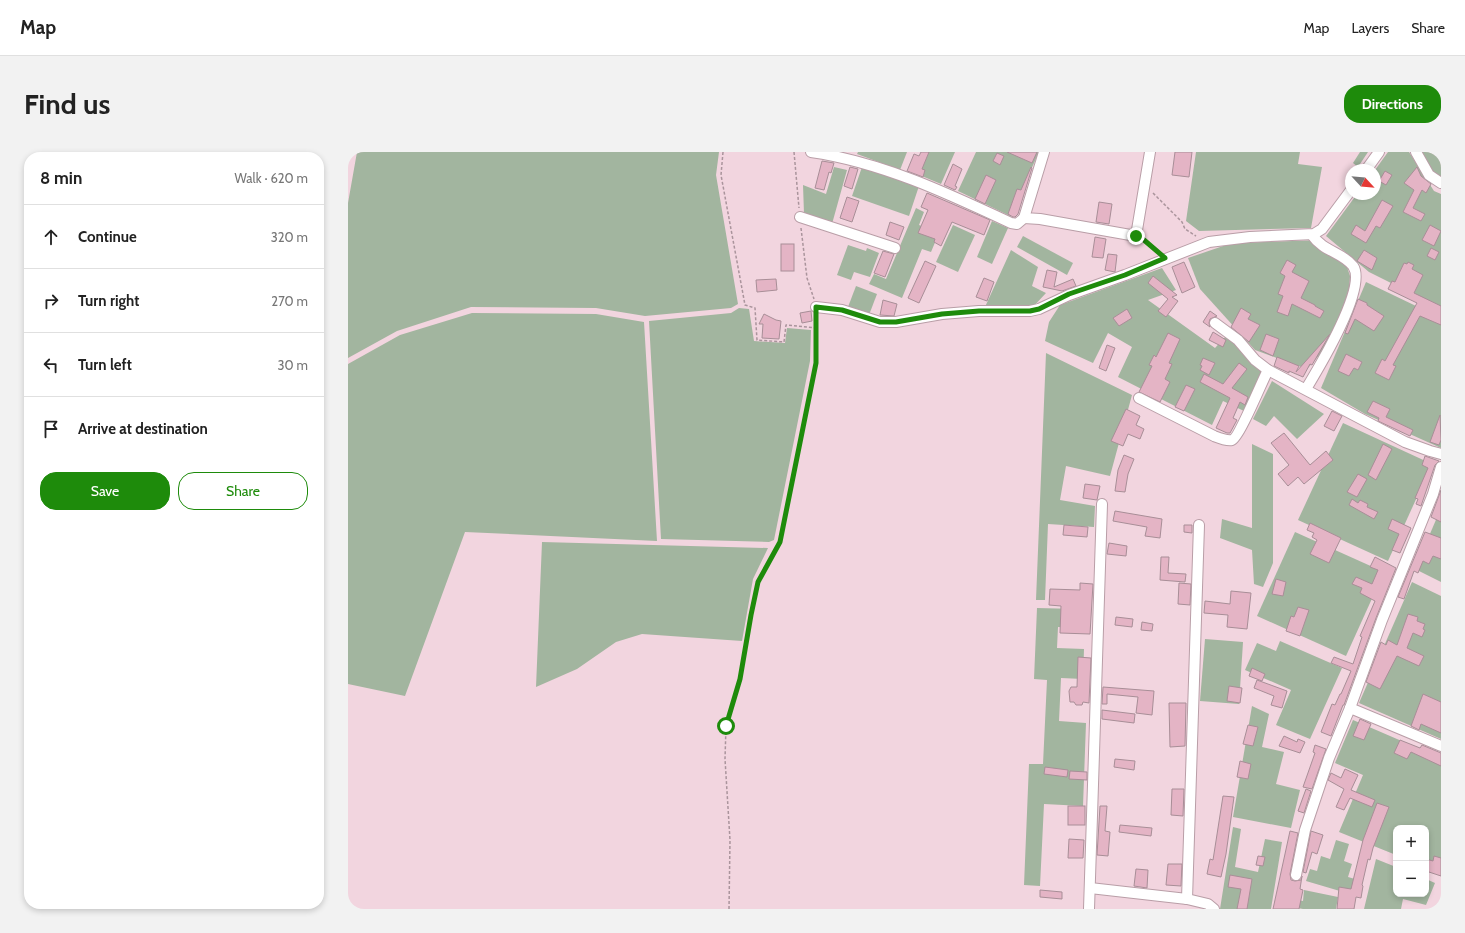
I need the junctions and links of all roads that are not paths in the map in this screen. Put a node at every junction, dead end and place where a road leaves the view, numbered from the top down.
1 (811, 152) edge
2 (1044, 152) edge
3 (1150, 152) edge
4 (1379, 152) edge
5 (1416, 152) edge
6 (1370, 164) edge
7 (1441, 183) edge
8 (1345, 198) edge
9 (800, 217) road end
10 (1024, 218) junction
11 (1312, 235) junction
12 (895, 248) dead end
13 (816, 307) road end
14 (1215, 323) dead end
15 (1268, 370) junction
16 (1306, 389) junction
17 (1139, 398) dead end
18 (1441, 454) edge
19 (1441, 467) edge
20 (1102, 504) dead end
21 (1199, 525) dead end
22 (1350, 708) junction
23 (1441, 746) edge
24 (1296, 875) dead end
25 (1090, 888) junction
26 (1187, 899) junction
27 (1089, 909) edge
28 (1214, 909) edge

1 - 10 street
2 - 10 street
3 - 10 street
4 - 6 street
5 - 7 street
8 - 11 street
9 - 12 street
11 - 13 street
11 - 16 street
14 - 15 street
15 - 16 street
15 - 17 street
16 - 18 street
19 - 22 street
20 - 25 street
21 - 26 street
22 - 23 street
22 - 24 street
25 - 26 street
25 - 27 street
26 - 28 street

